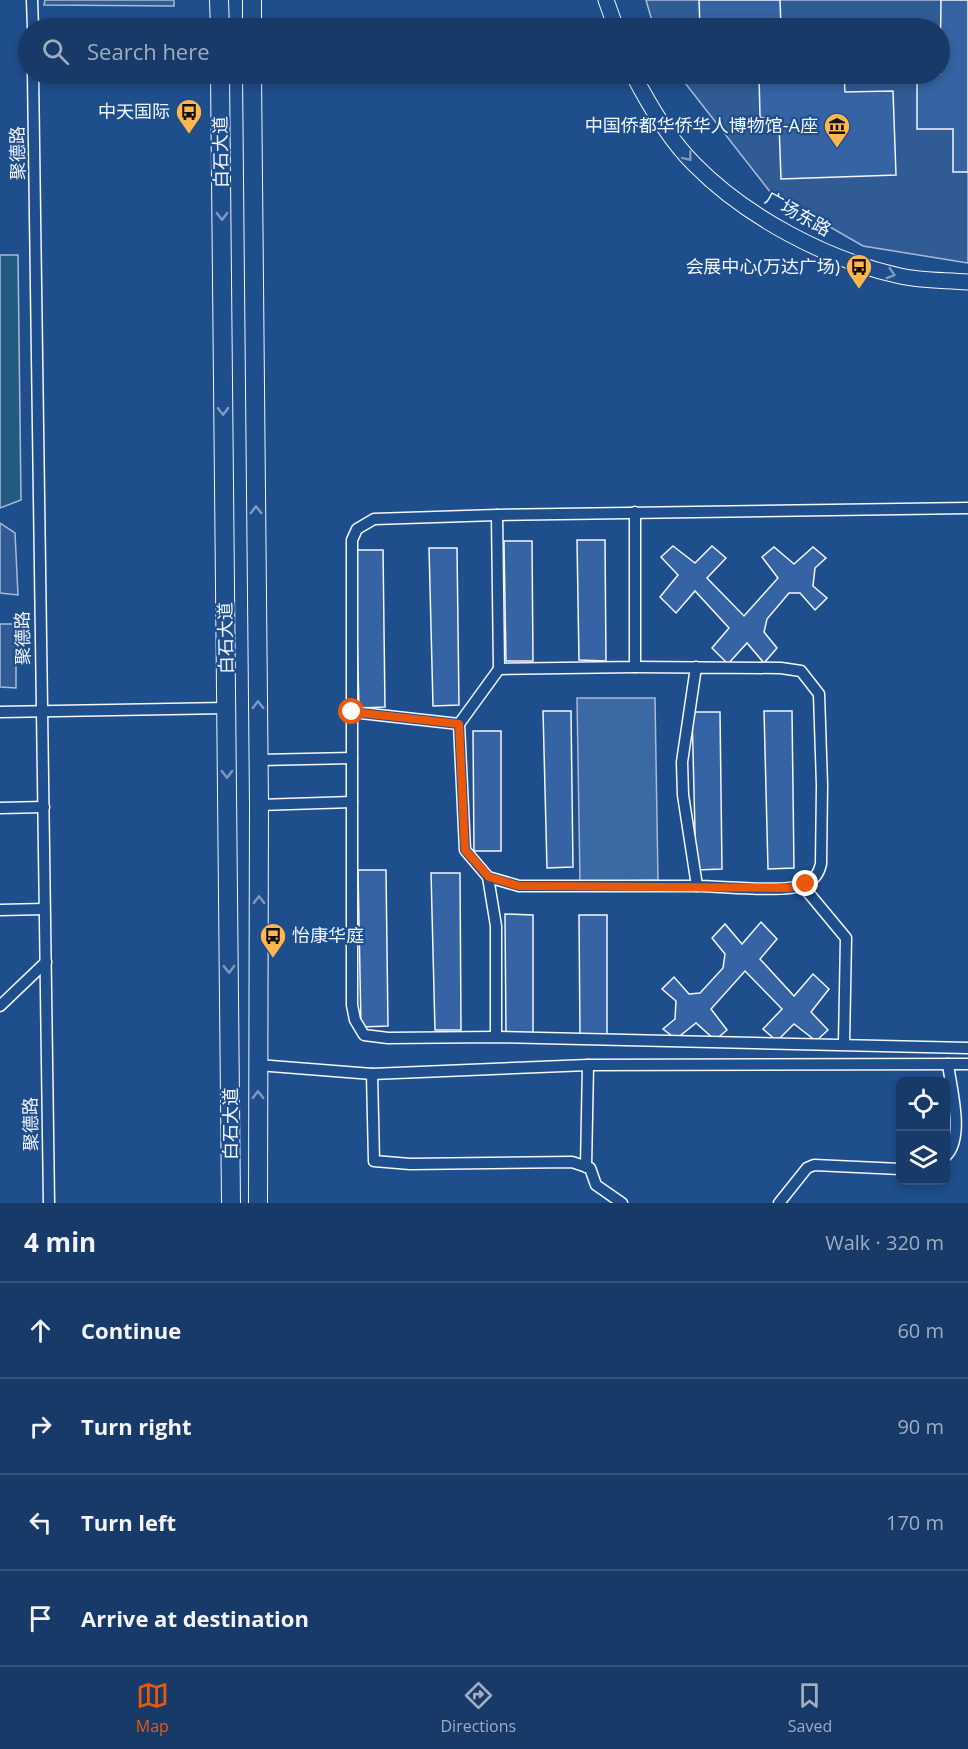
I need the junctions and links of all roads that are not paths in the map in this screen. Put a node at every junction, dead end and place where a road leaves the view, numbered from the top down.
1 (32, 0) edge
2 (209, 0) edge
3 (219, 0) edge
4 (252, 0) edge
5 (259, 0) edge
6 (606, 0) edge
7 (33, 18) edge
8 (215, 18) edge
9 (219, 18) edge
10 (252, 18) edge
11 (254, 18) edge
12 (612, 18) edge
13 (33, 84) edge
14 (220, 84) edge
15 (252, 84) edge
16 (638, 84) edge
17 (968, 282) edge
18 (968, 508) edge
19 (635, 512) junction
20 (497, 514) junction
21 (635, 667) junction
22 (696, 668) junction
23 (499, 669) junction
24 (226, 708) junction
25 (0, 712) edge
26 (40, 712) junction
27 (352, 712) junction
28 (459, 724) junction
29 (352, 758) junction
30 (259, 760) junction
31 (352, 802) junction
32 (259, 805) junction
33 (44, 807) junction
34 (0, 808) edge
35 (489, 877) junction
36 (802, 885) junction
37 (697, 886) junction
38 (44, 909) junction
39 (0, 910) edge
40 (46, 962) junction
41 (0, 1006) edge
42 (496, 1037) junction
43 (844, 1043) junction
44 (968, 1048) edge
45 (948, 1064) junction
46 (968, 1064) edge
47 (258, 1065) junction
48 (588, 1065) junction
49 (372, 1074) junction
50 (231, 1145) junction
51 (258, 1146) junction
52 (950, 1150) edge
53 (586, 1167) junction
54 (896, 1169) edge
55 (49, 1203) edge
56 (220, 1203) edge
57 (231, 1203) edge
58 (258, 1203) edge
59 (271, 1203) edge
60 (622, 1203) edge
61 (779, 1203) edge

1 - 7 street
2 - 8 main road
3 - 9 main road
4 - 10 main road
5 - 11 main road
6 - 12 main road
13 - 26 street, 聚德路
14 -> 24 main road, 白石大道
30 -> 15 main road, 白石大道
16 -> 17 main road, 广场东路
18 - 19 street
19 - 20 street
19 - 21 street
20 - 23 street
20 - 27 street
21 - 22 street
21 - 23 street
22 - 36 street
22 - 37 street
23 - 28 street
24 - 26 street
24 -> 50 main road, 白石大道
25 - 26 street
26 - 33 street, 聚德路
27 - 28 street
27 - 29 street
28 - 35 street
29 - 30 street
29 - 31 street
30 - 32 main road, 白石大道
31 - 32 street
31 - 42 street
47 -> 32 main road, 白石大道
33 - 34 street
33 - 38 street, 聚德路
35 - 37 street
35 - 42 street
36 - 37 street
36 - 43 street
38 - 39 street
38 - 40 street, 聚德路
40 - 41 street
40 - 55 street, 聚德路
42 - 43 street
43 - 44 street
45 - 46 street
45 - 48 street
45 - 52 street
47 - 49 street
51 -> 47 main road, 白石大道
48 - 49 street
48 - 53 street
49 - 53 street
50 - 51 main road
50 - 56 main road
50 - 57 main road, 白石大道
51 - 58 main road, 白石大道
51 - 59 main road
53 - 60 street
54 - 61 street

